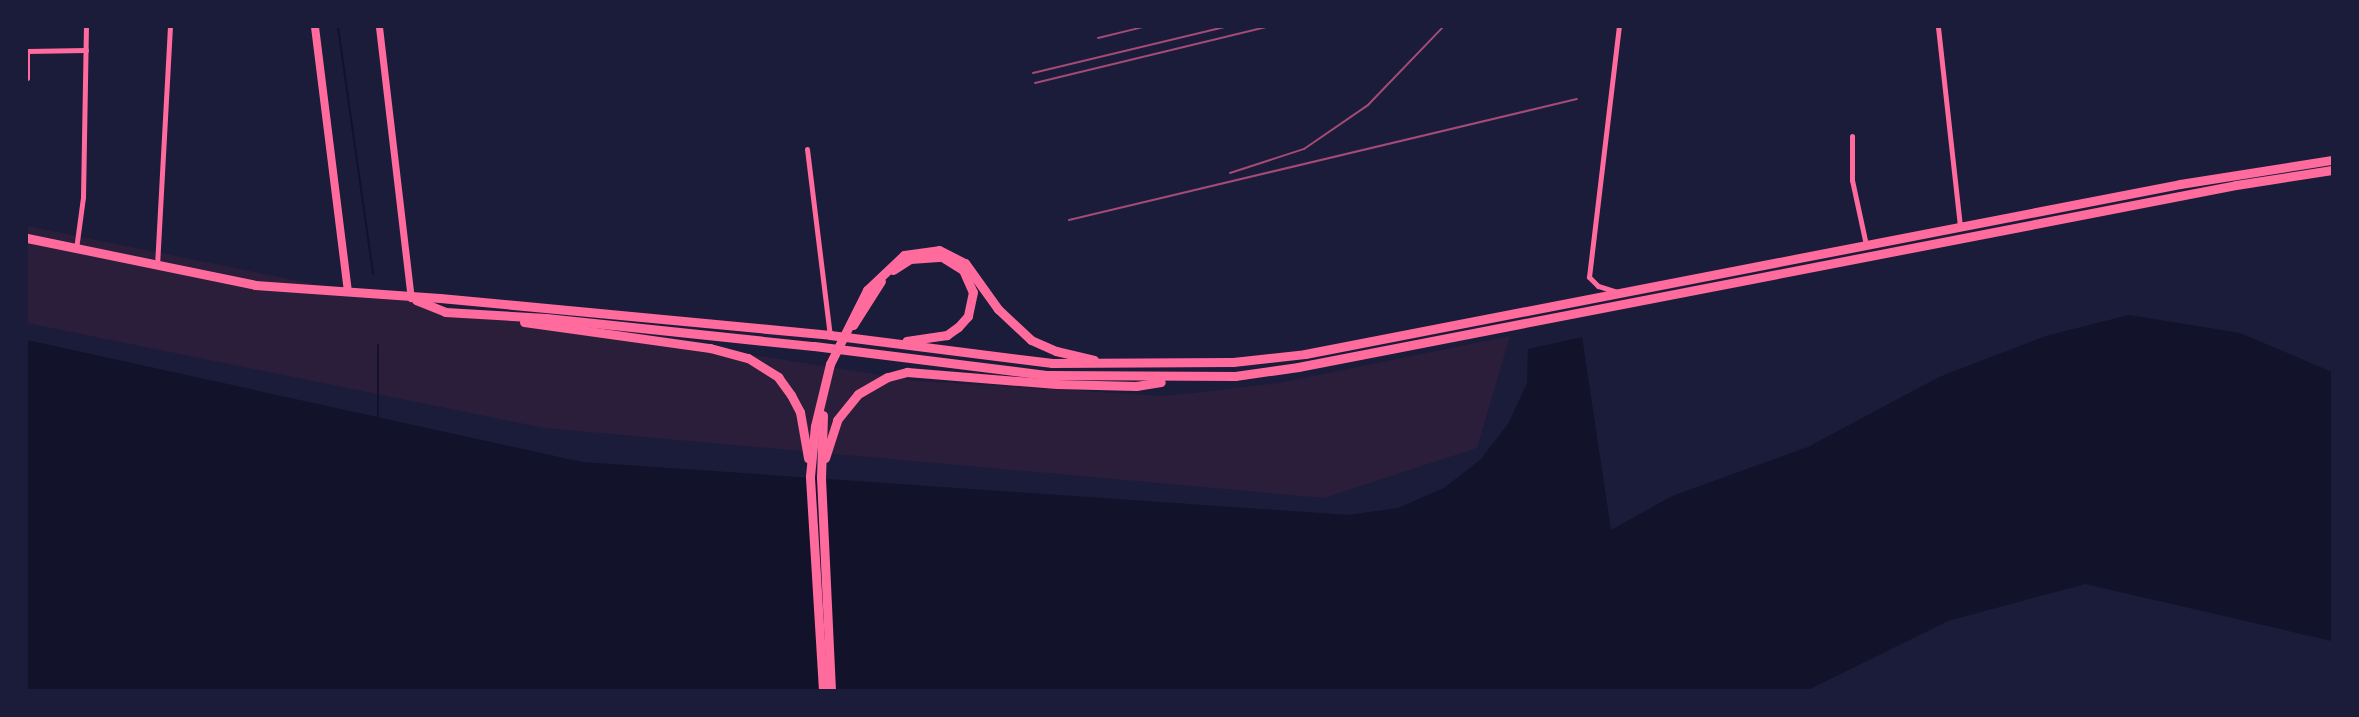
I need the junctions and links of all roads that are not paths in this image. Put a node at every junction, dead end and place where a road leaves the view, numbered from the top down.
1 (86, 27) edge
2 (170, 27) edge
3 (315, 27) edge
4 (379, 27) edge
5 (1619, 27) edge
6 (1938, 27) edge
7 (86, 50) junction
8 (27, 78) edge
9 (1852, 136) dead end
10 (807, 149) dead end
11 (2332, 160) edge
12 (2332, 170) edge
13 (1960, 227) junction
14 (27, 238) edge
15 (1866, 245) junction
16 (76, 249) junction
17 (157, 266) junction
18 (348, 291) junction
19 (1618, 293) junction
20 (411, 298) junction
21 (504, 317) junction
22 (830, 335) junction
23 (886, 342) junction
24 (1114, 364) junction
25 (1185, 378) junction
26 (810, 476) junction
27 (821, 478) junction
28 (823, 690) edge
29 (831, 690) edge

1 - 7 street
2 - 17 street
3 - 18 main road
4 - 20 street
5 - 19 street
6 - 13 street
7 - 8 street
7 - 16 street
9 - 15 street
10 - 22 street
11 - 13 main road
12 - 25 main road
13 - 15 main road
14 - 16 main road
15 - 19 main road
16 - 17 main road
17 - 18 main road
18 - 20 main road
19 - 24 main road
20 - 21 main road
20 - 22 main road
21 - 25 main road
21 - 26 main road
22 - 23 main road
23 - 24 main road
23 - 27 main road
24 - 26 main road
25 - 27 main road
26 - 28 main road
27 - 29 main road

